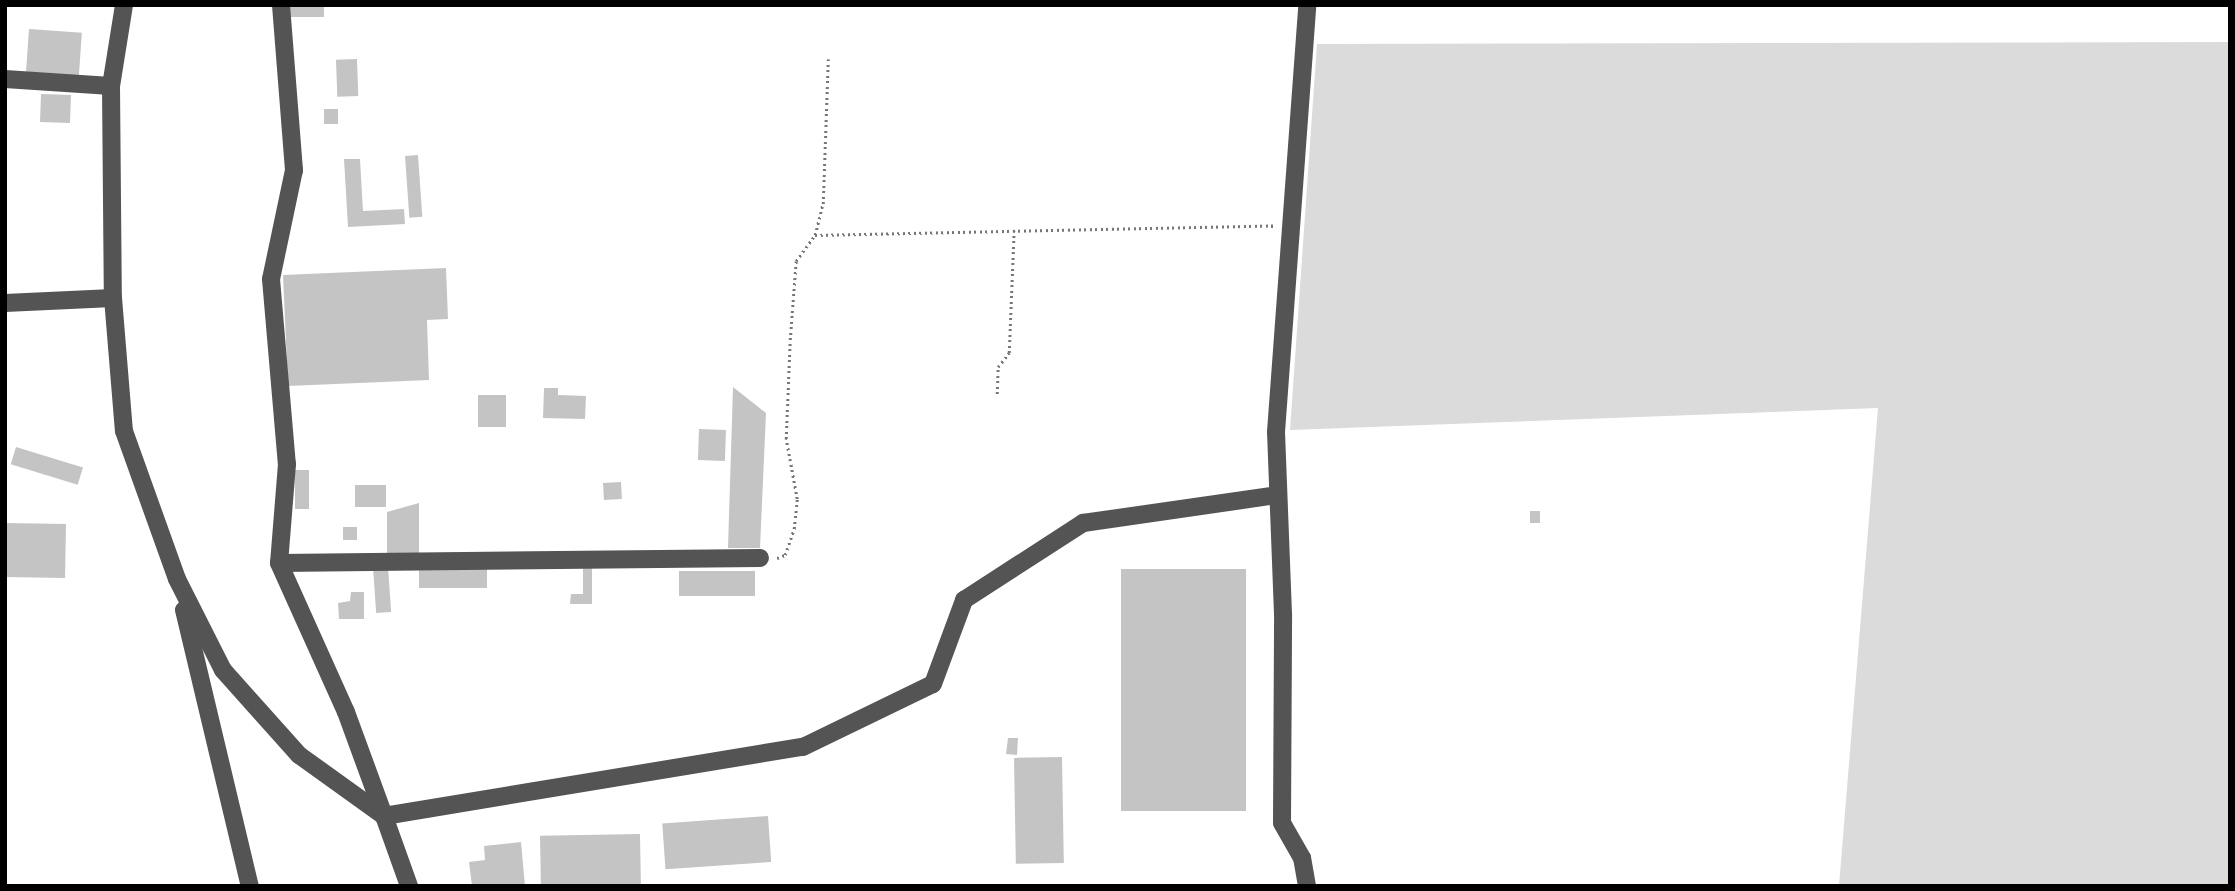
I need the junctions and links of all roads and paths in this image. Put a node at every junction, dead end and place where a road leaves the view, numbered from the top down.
1 (124, 5) edge
2 (281, 5) edge
3 (1307, 5) edge
4 (828, 59) dead end
5 (5, 79) edge
6 (111, 86) junction
7 (1291, 225) junction
8 (1014, 230) junction
9 (816, 235) junction
10 (113, 298) junction
11 (5, 303) edge
12 (997, 394) dead end
13 (1278, 495) junction
14 (760, 558) joint
15 (279, 563) junction
16 (177, 579) junction
17 (384, 816) junction
18 (250, 886) edge
19 (409, 886) edge
20 (1307, 886) edge

1 - 6 street
2 - 15 street
3 - 7 street
4 - 9 path
5 - 6 street
6 - 10 street
7 - 8 path
7 - 13 street
8 - 9 path
8 - 12 path
9 - 14 path
10 - 11 street
10 - 16 street
13 - 17 street
13 - 20 street
14 - 15 street
15 - 17 street
16 - 17 street
16 - 18 street
17 - 19 street

